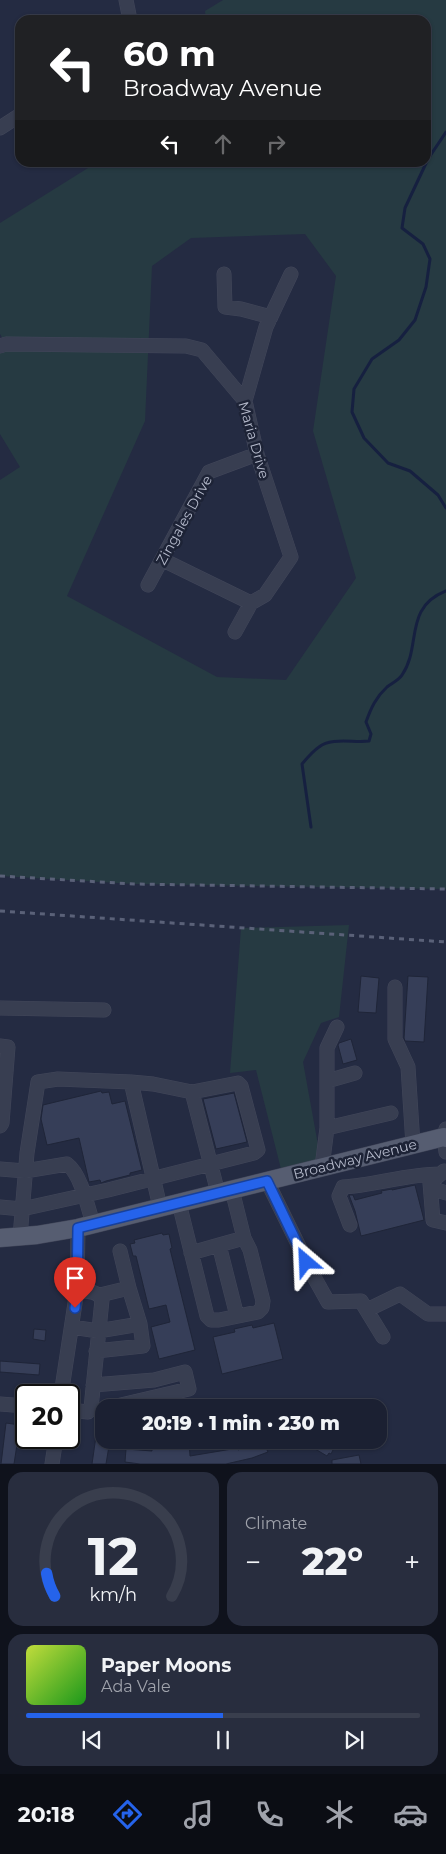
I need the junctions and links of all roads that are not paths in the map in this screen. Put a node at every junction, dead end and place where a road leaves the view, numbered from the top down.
1 (126, 0) edge
2 (129, 15) edge
3 (15, 118) edge
4 (0, 128) edge
5 (224, 274) dead end
6 (291, 274) dead end
7 (271, 317) junction
8 (0, 346) edge
9 (245, 401) junction
10 (257, 454) junction
11 (163, 560) junction
12 (148, 585) dead end
13 (251, 602) junction
14 (235, 632) dead end
15 (395, 987) dead end
16 (0, 1008) edge
17 (104, 1010) dead end
18 (337, 1027) dead end
19 (0, 1046) edge
20 (355, 1073) dead end
21 (327, 1081) junction
22 (132, 1082) junction
23 (192, 1092) junction
24 (391, 1113) dead end
25 (0, 1126) edge
26 (327, 1128) junction
27 (445, 1139) edge
28 (413, 1144) junction
29 (210, 1164) junction
30 (322, 1167) junction
31 (0, 1169) edge
32 (25, 1171) junction
33 (443, 1171) edge
34 (153, 1179) junction
35 (267, 1181) junction
36 (431, 1188) junction
37 (225, 1192) junction
38 (446, 1193) edge
39 (84, 1195) junction
40 (179, 1203) junction
41 (0, 1207) edge
42 (160, 1207) junction
43 (22, 1209) junction
44 (446, 1223) edge
45 (350, 1225) dead end
46 (85, 1226) junction
47 (20, 1237) junction
48 (0, 1238) edge
49 (244, 1238) junction
50 (219, 1245) junction
51 (120, 1251) dead end
52 (191, 1253) junction
53 (129, 1288) junction
54 (77, 1290) junction
55 (100, 1295) junction
56 (367, 1310) junction
57 (446, 1314) edge
58 (237, 1316) junction
59 (140, 1324) junction
60 (72, 1326) junction
61 (98, 1331) junction
62 (383, 1337) dead end
63 (96, 1351) junction
64 (63, 1384) edge
65 (93, 1385) junction
66 (146, 1399) edge
67 (0, 1404) edge
68 (15, 1405) edge
69 (95, 1410) edge
70 (80, 1411) edge
71 (88, 1412) junction
72 (54, 1449) edge
73 (52, 1464) edge

1 - 2 street
3 - 4 street
5 - 7 street
6 - 7 street
7 - 9 street
8 - 9 street, Maria Drive
9 - 10 street, Maria Drive
10 - 11 street, Zingales Drive
10 - 13 street, Maria Drive
11 - 12 street, Zingales Drive
11 - 13 street
13 - 14 street, Maria Drive
15 - 28 street
16 - 17 street
18 - 21 street
19 - 25 street
20 - 21 street
21 - 26 street
22 - 23 street
22 - 32 street
22 - 34 street
23 - 29 street
23 - 29 street
24 - 26 street
26 - 30 street
27 - 28 main road, Broadway Avenue
28 - 30 main road, Broadway Avenue
29 - 34 street
29 - 37 street
30 - 35 main road, Broadway Avenue
31 - 32 street
32 - 39 street
32 - 43 street
33 - 36 street
33 - 45 street
34 - 39 street
34 - 42 street
35 - 37 main road, Broadway Avenue
35 - 56 street
36 - 38 street
36 - 44 street
37 - 40 main road, Broadway Avenue
37 - 49 street
39 - 43 street
39 - 46 street
40 - 42 main road, Broadway Avenue
40 - 52 street
41 - 43 street
42 - 46 main road, Broadway Avenue
43 - 47 street
46 - 47 main road, Broadway Avenue
46 - 54 street
47 - 48 main road, Broadway Avenue
49 - 50 street
49 - 58 street
50 - 52 street
50 - 58 street
51 - 53 street
52 - 58 street
53 - 55 street
53 - 59 street
54 - 55 street
54 - 60 street
55 - 61 street
56 - 57 street
56 - 62 street
59 - 61 street
59 - 63 street
60 - 61 street
60 - 64 street
61 - 63 street
63 - 65 street
65 - 66 street
65 - 71 street
67 - 68 street
69 - 71 street
70 - 71 street
72 - 73 street

